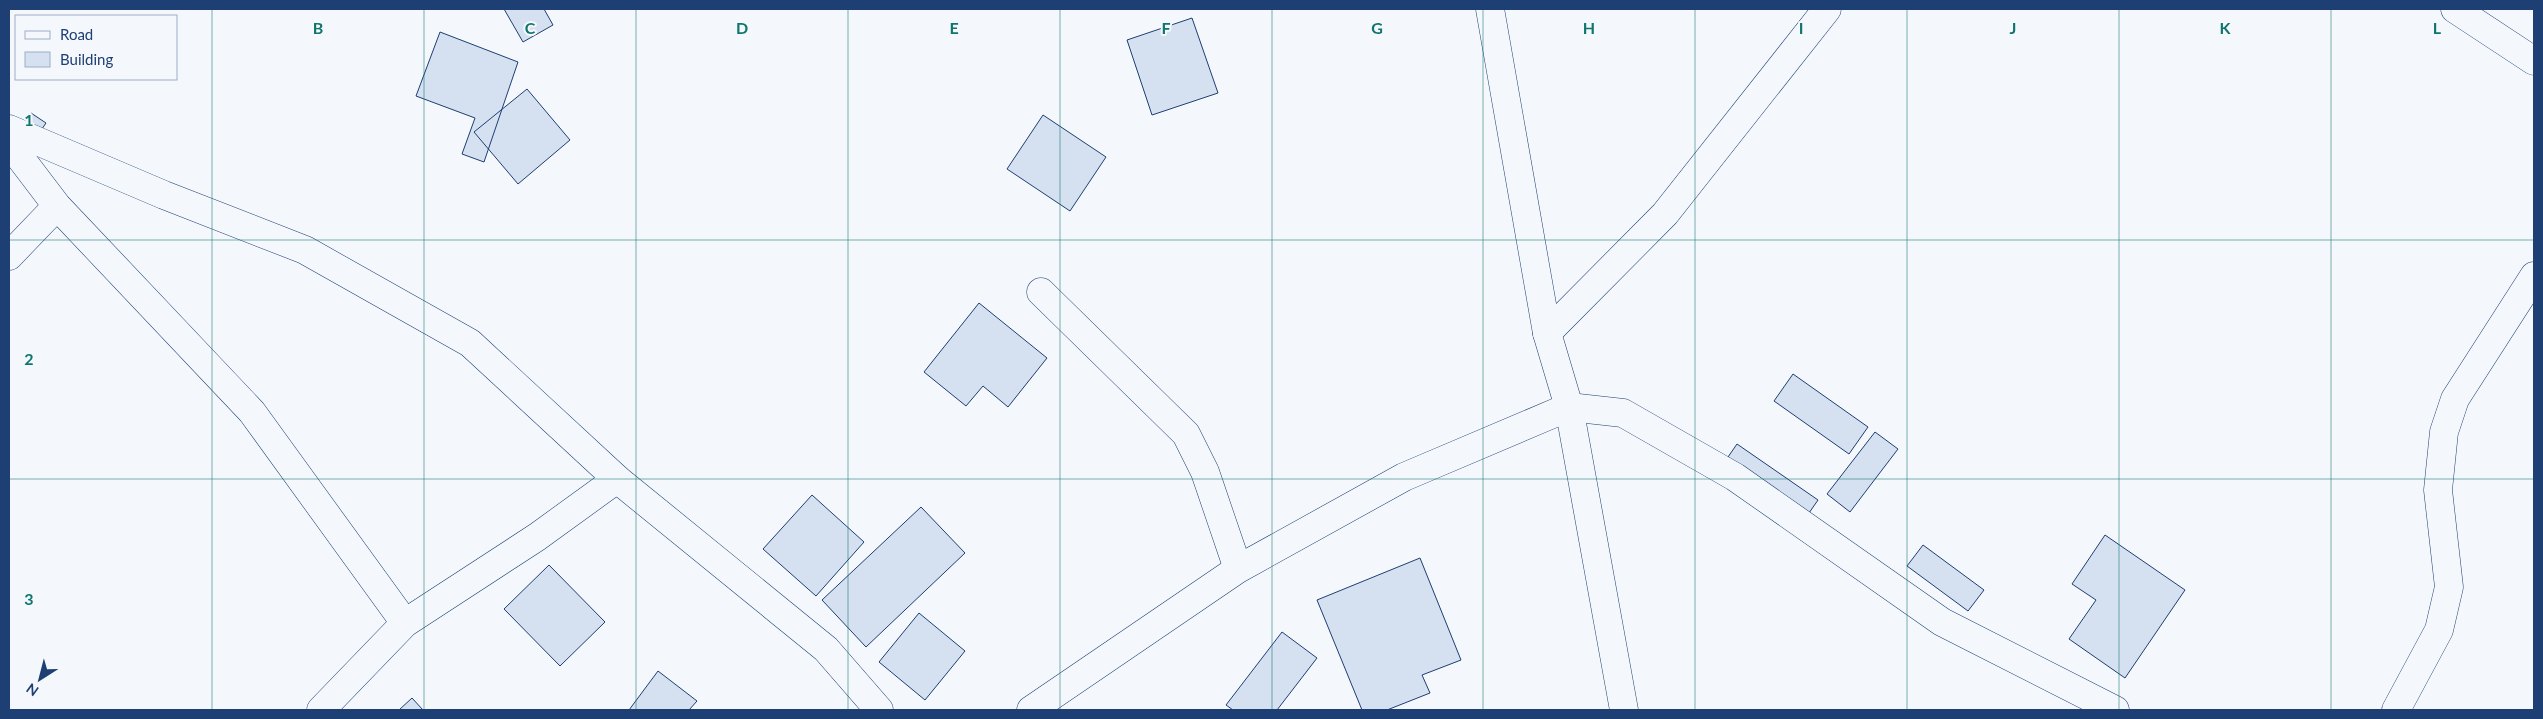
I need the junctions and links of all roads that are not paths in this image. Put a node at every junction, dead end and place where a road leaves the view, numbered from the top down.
1 (1490, 9) edge
2 (1827, 9) edge
3 (2455, 9) edge
4 (2534, 61) edge
5 (9, 129) edge
6 (9, 143) edge
7 (57, 206) junction
8 (9, 256) edge
9 (2534, 276) edge
10 (1041, 292) dead end
11 (1547, 333) junction
12 (1569, 407) junction
13 (617, 479) junction
14 (1238, 569) junction
15 (405, 623) junction
16 (321, 710) edge
17 (879, 710) edge
18 (1031, 710) edge
19 (1624, 710) edge
20 (2115, 710) edge
21 (2396, 710) edge

1 - 11 street
2 - 11 street
3 - 4 street
5 - 13 street
6 - 7 street
7 - 8 street
7 - 15 street
9 - 21 street
10 - 14 street
11 - 12 street
12 - 14 street
12 - 19 street
12 - 20 street
13 - 15 street
13 - 17 street
14 - 18 street
15 - 16 street

